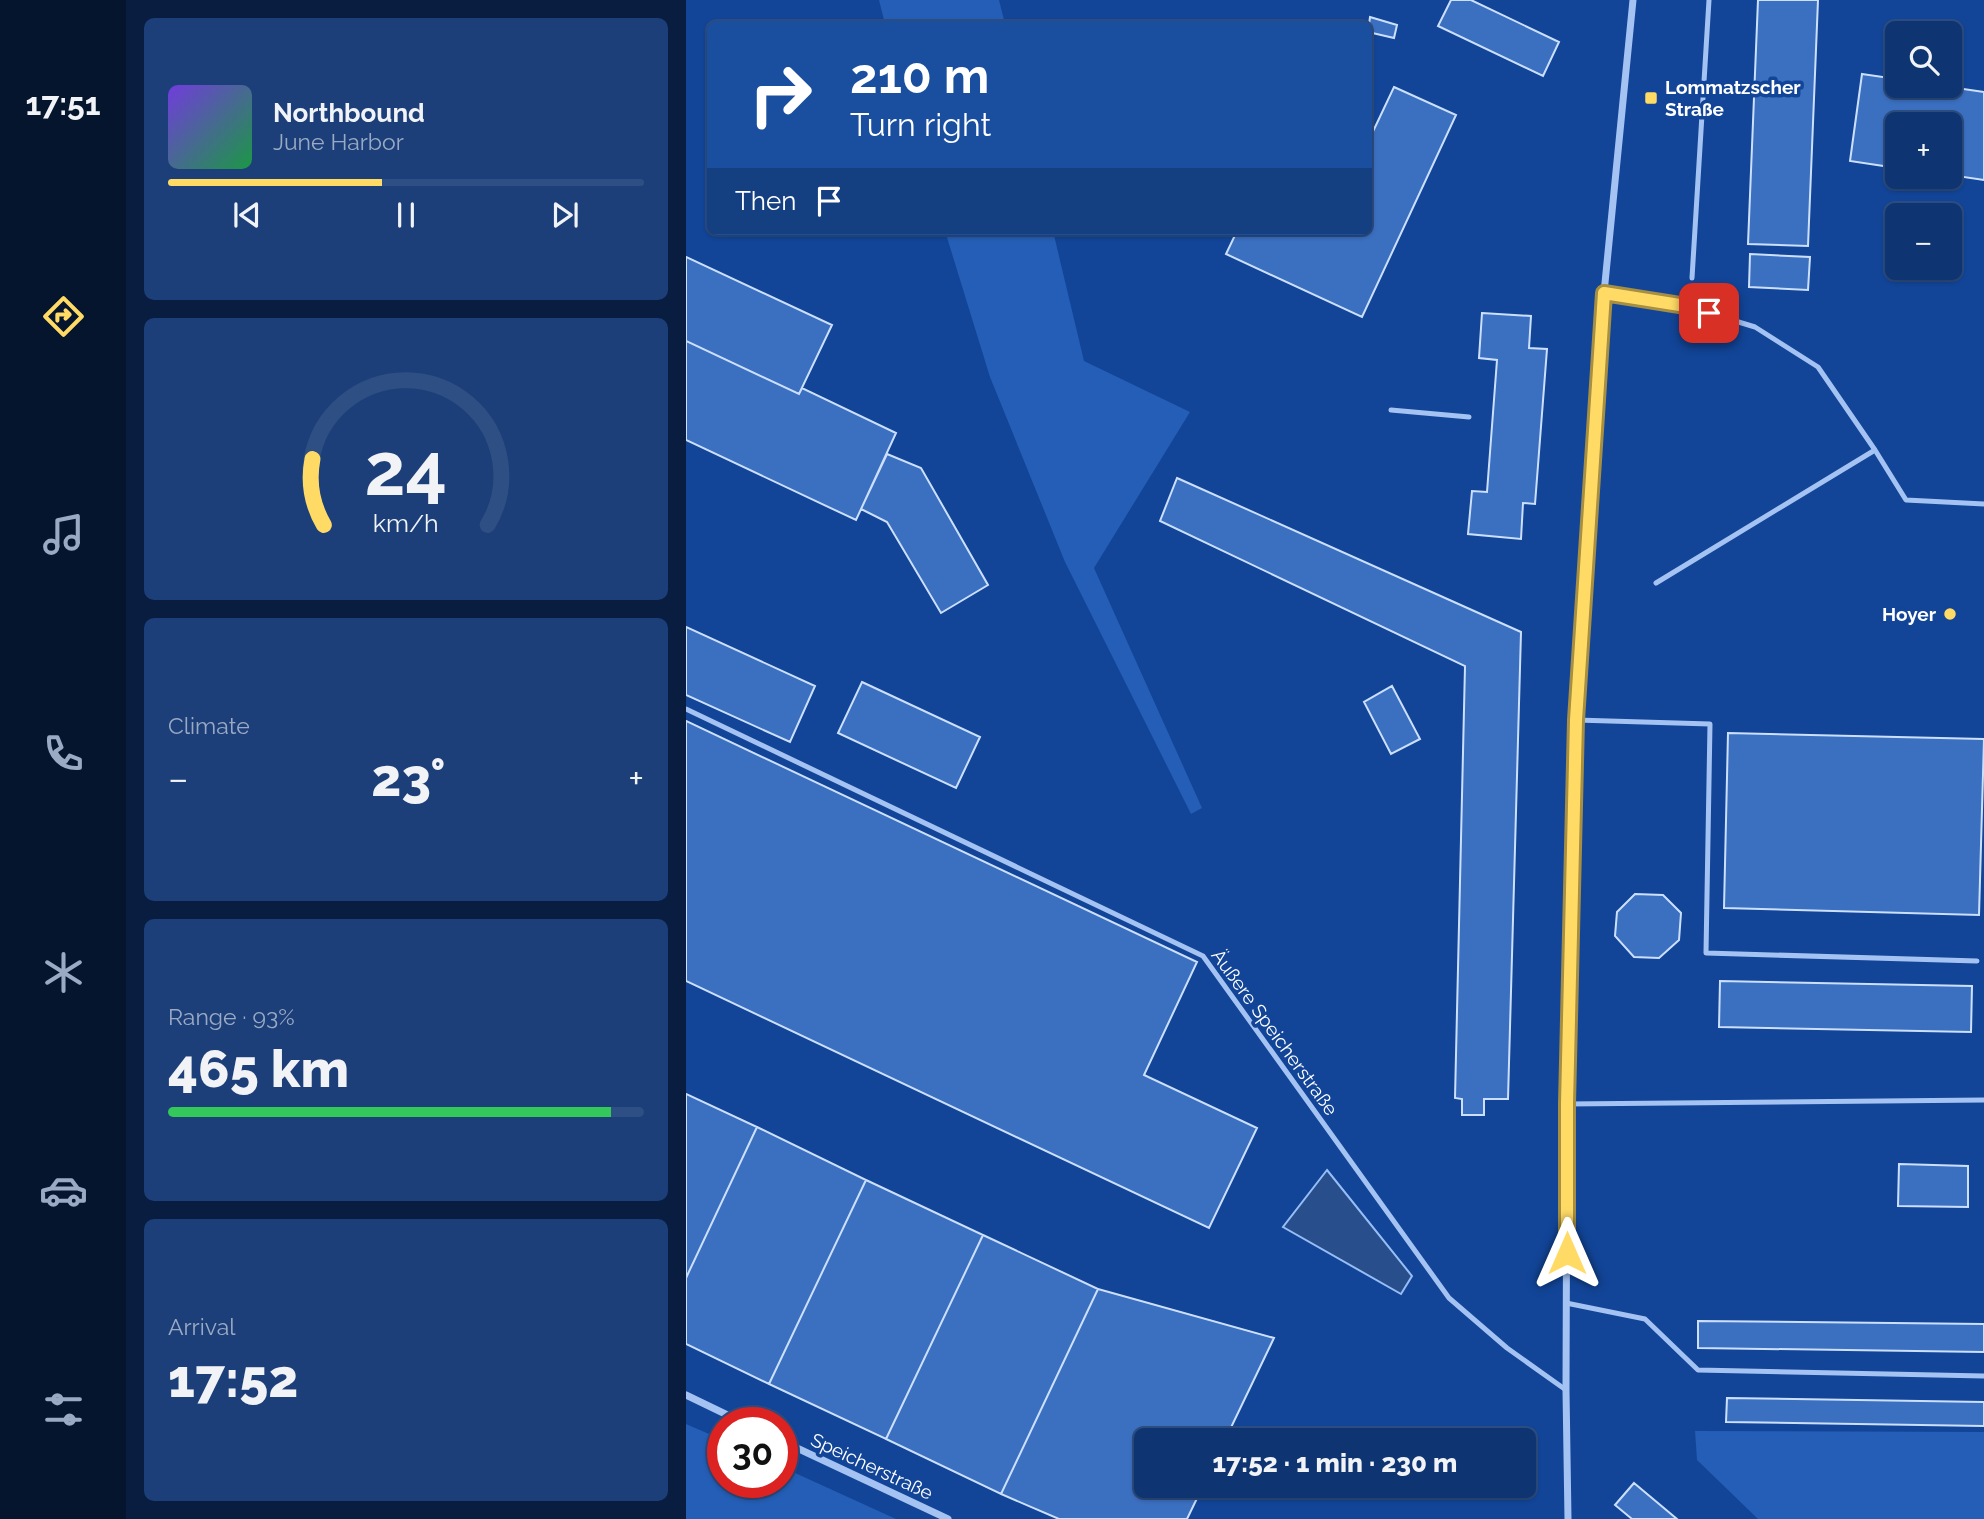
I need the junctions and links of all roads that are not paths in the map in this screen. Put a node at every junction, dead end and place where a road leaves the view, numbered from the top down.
1 (1633, 0) edge
2 (1709, 0) edge
3 (1692, 278) dead end
4 (1604, 293) junction
5 (1391, 410) dead end
6 (1469, 417) dead end
7 (1875, 450) junction
8 (1984, 504) edge
9 (1656, 583) dead end
10 (686, 709) edge
11 (1576, 720) junction
12 (1977, 961) dead end
13 (1984, 1100) edge
14 (1567, 1104) junction
15 (1566, 1303) junction
16 (1984, 1376) edge
17 (1566, 1390) junction
18 (686, 1395) edge
19 (711, 1407) edge
20 (798, 1449) edge
21 (948, 1519) edge
22 (1568, 1519) edge

1 - 4 street
2 - 3 lane
4 - 7 lane
4 - 11 street
5 - 6 lane
7 - 8 lane
7 - 9 lane
10 - 17 lane, Äußere Speicherstraße
11 - 12 lane
11 - 14 street
13 - 14 lane
14 - 15 street
15 - 16 lane
15 - 17 street
17 - 22 street
18 - 19 street
20 - 21 street, Speicherstraße

